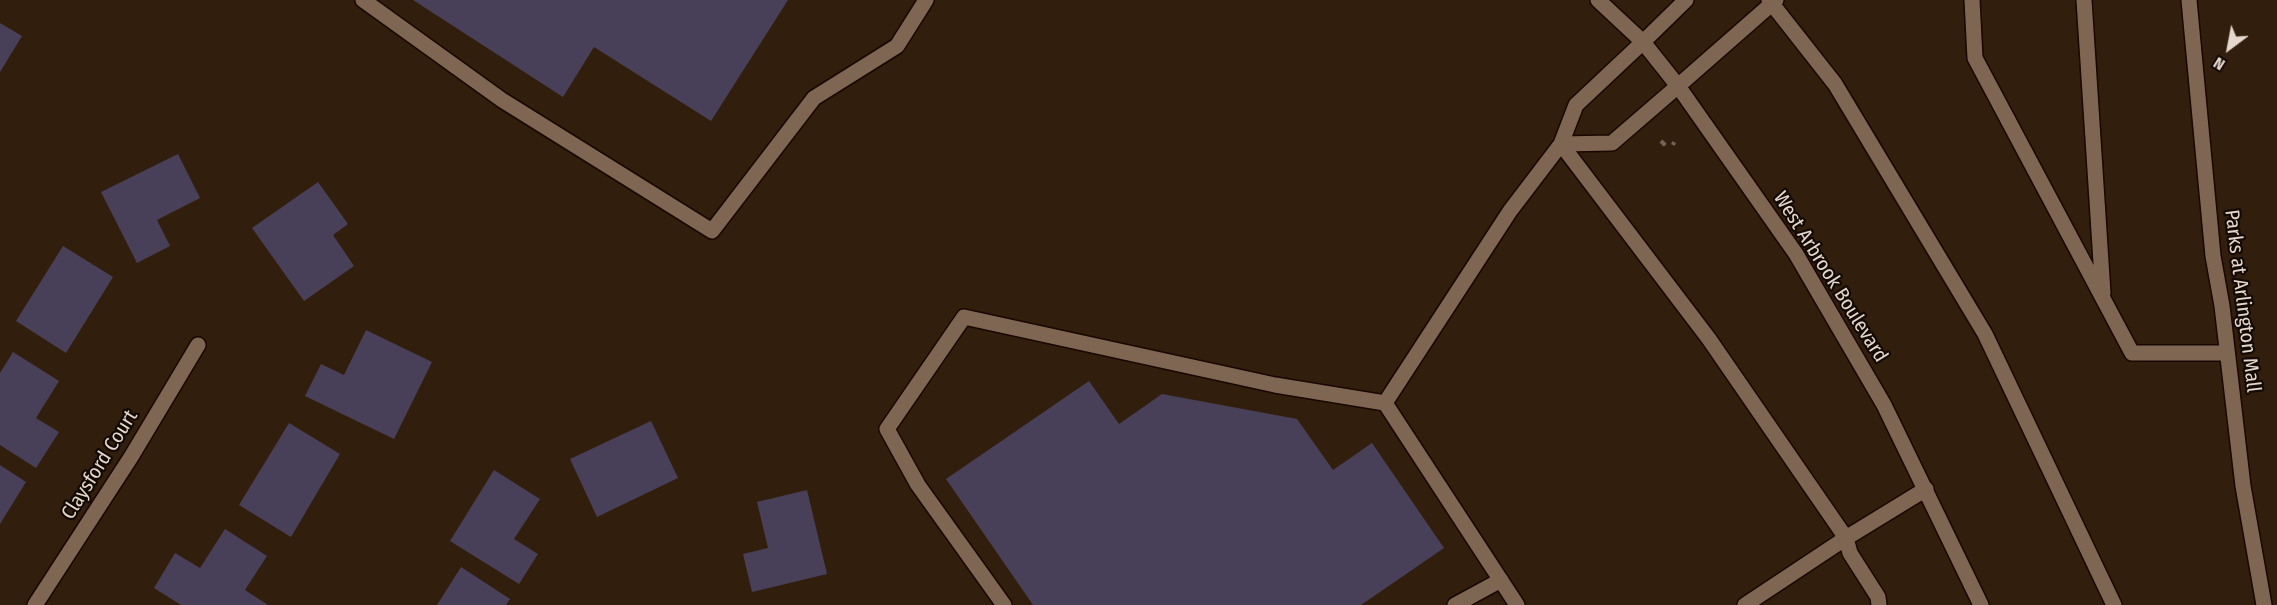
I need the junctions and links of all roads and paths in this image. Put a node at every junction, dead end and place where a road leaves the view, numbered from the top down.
1 (363, 0) edge
2 (926, 0) edge
3 (1598, 0) edge
4 (1686, 0) edge
5 (1972, 0) edge
6 (2085, 0) edge
7 (2189, 0) edge
8 (1773, 2) edge
9 (1643, 42) junction
10 (1678, 86) junction
11 (1661, 141) dead end
12 (1561, 144) junction
13 (1667, 147) dead end
14 (2103, 298) junction
15 (198, 345) dead end
16 (2226, 353) junction
17 (1385, 403) junction
18 (1926, 489) junction
19 (1846, 538) junction
20 (1501, 580) junction
21 (35, 605) edge
22 (1004, 605) edge
23 (1455, 605) edge
24 (1517, 605) edge
25 (1745, 605) edge
26 (1880, 605) edge
27 (1981, 605) edge
28 (2114, 605) edge
29 (2264, 605) edge

1 - 2 street
3 - 9 street, West Arbrook Boulevard
4 - 9 street
5 - 14 street
6 - 14 street
7 - 16 street, Parks at Arlington Mall
8 - 10 street
8 - 28 street
9 - 10 street, West Arbrook Boulevard
9 - 12 street
10 - 12 street
10 - 18 street, West Arbrook Boulevard
11 - 13 path
12 - 17 street
12 - 19 street
14 - 16 street
15 - 21 street, Claysford Court
16 - 29 street, Parks at Arlington Mall
17 - 20 street
17 - 22 street
18 - 19 street
18 - 27 street, West Arbrook Boulevard
19 - 25 street
19 - 26 street
20 - 23 street
20 - 24 street

